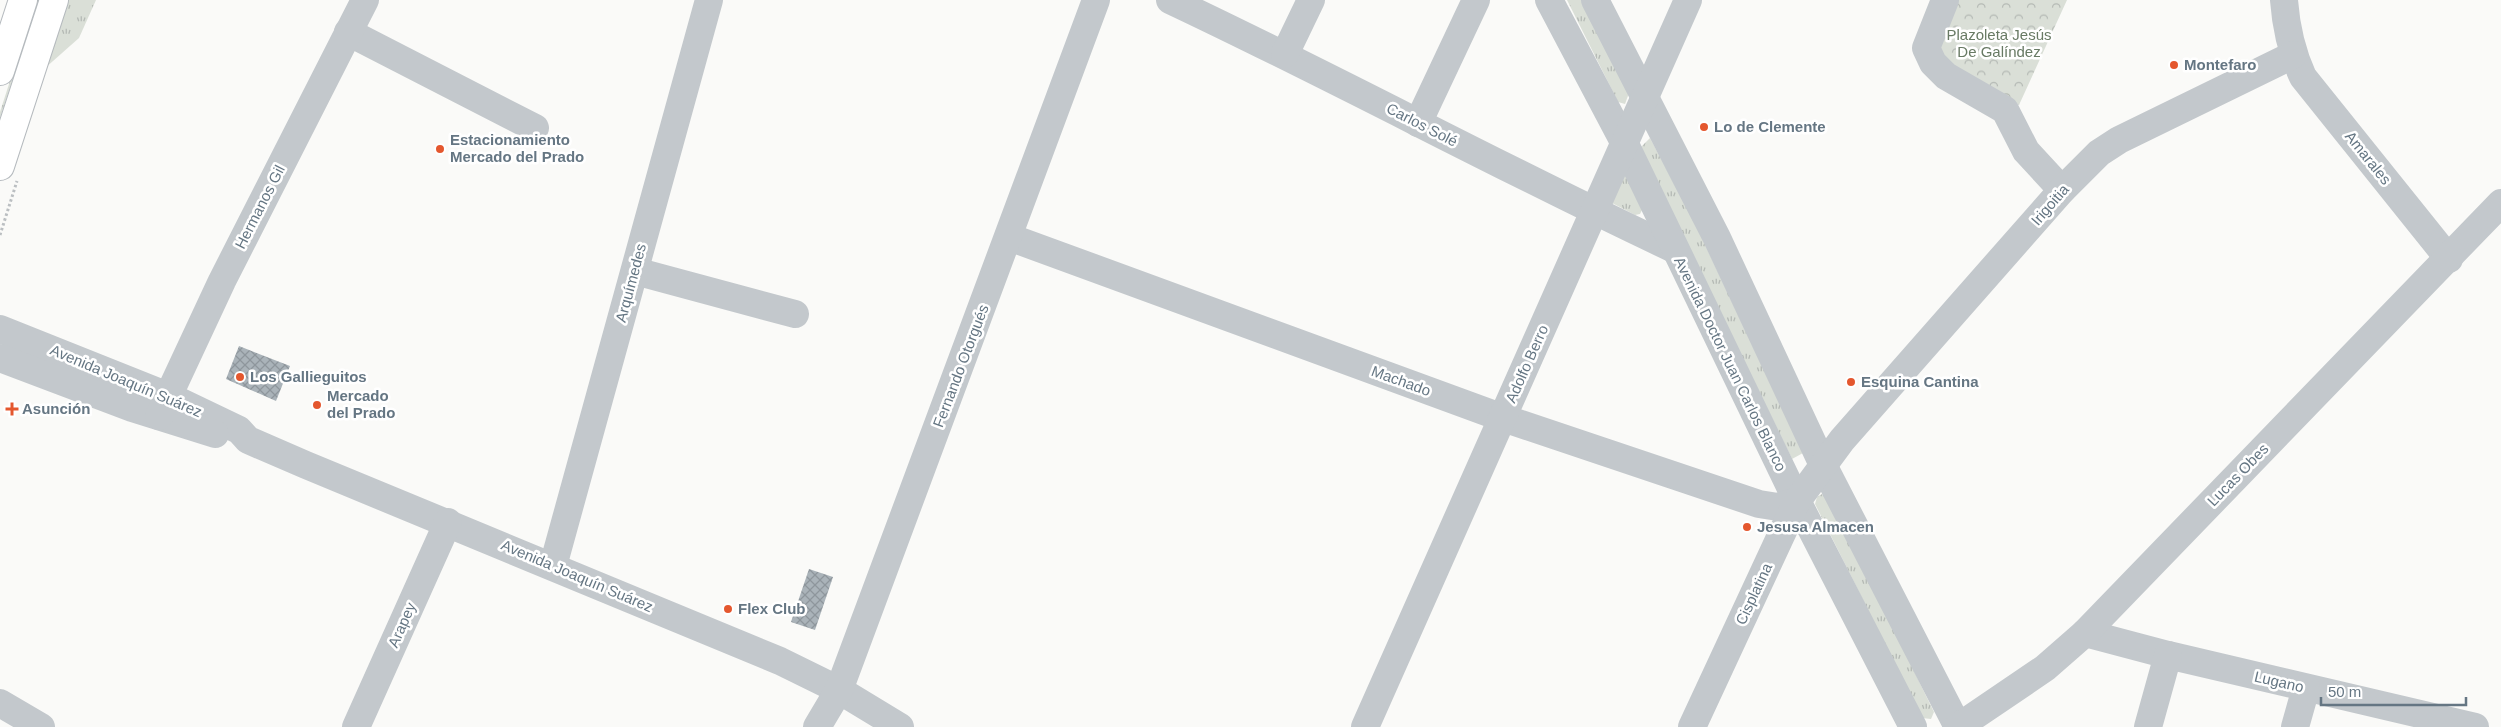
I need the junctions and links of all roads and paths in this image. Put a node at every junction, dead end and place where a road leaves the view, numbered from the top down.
1 (23, 0) edge
2 (54, 0) edge
3 (365, 0) edge
4 (709, 0) edge
5 (1096, 0) edge
6 (1170, 0) edge
7 (1310, 0) edge
8 (1476, 0) edge
9 (1549, 0) edge
10 (1595, 0) edge
11 (1688, 0) edge
12 (1945, 0) edge
13 (2284, 0) edge
14 (348, 32) junction
15 (1285, 54) junction
16 (2293, 55) junction
17 (0, 71) edge
18 (1645, 97) junction
19 (1418, 123) junction
20 (535, 128) dead end
21 (1625, 144) junction
22 (0, 166) edge
23 (2062, 190) junction
24 (2501, 203) edge
25 (1594, 212) junction
26 (1009, 237) junction
27 (1674, 249) junction
28 (2448, 259) junction
29 (635, 271) junction
30 (795, 314) dead end
31 (0, 329) edge
32 (0, 358) edge
33 (164, 406) junction
34 (1503, 418) junction
35 (1823, 465) junction
36 (1797, 501) junction
37 (448, 522) junction
38 (553, 566) junction
39 (2085, 633) junction
40 (2168, 655) junction
41 (2306, 688) junction
42 (839, 690) junction
43 (0, 702) edge
44 (41, 727) edge
45 (356, 727) edge
46 (817, 727) edge
47 (900, 727) edge
48 (1365, 727) edge
49 (1692, 727) edge
50 (1913, 727) edge
51 (1958, 727) edge
52 (2148, 727) edge
53 (2295, 727) edge
54 (2475, 727) edge

1 - 17 main road
2 - 22 main road
3 - 14 street, Hermanos Gil
4 - 29 street, Arquímedes
5 - 26 street, Fernando Otorgués
6 - 15 street, Carlos Solé
7 - 15 street
8 - 19 street
9 - 21 street, Avenida Doctor Juan Carlos Blanco
10 - 18 street
11 - 18 street, Adolfo Berro
12 - 23 street
13 - 16 street
14 - 20 street
14 - 33 street, Hermanos Gil
15 - 19 street, Carlos Solé
16 - 23 street, Irigoitia
16 - 28 street, Amarales
18 - 21 street, Adolfo Berro
18 - 35 street
19 - 25 street, Carlos Solé
21 - 25 street, Adolfo Berro
21 - 27 street, Avenida Doctor Juan Carlos Blanco
23 - 35 street, Irigoitia
24 - 28 street, Lucas Obes
25 - 27 street, Carlos Solé
25 - 34 street, Adolfo Berro
26 - 34 street, Machado
26 - 42 street, Fernando Otorgués
27 - 36 street, Avenida Doctor Juan Carlos Blanco
28 - 39 street, Lucas Obes
29 - 30 street
29 - 38 street, Arquímedes
31 - 33 street, Avenida Joaquín Suárez
32 - 33 street, Avenida Joaquín Suárez
33 - 37 street, Avenida Joaquín Suárez
34 - 36 street, Machado
34 - 48 street, Adolfo Berro
35 - 36 street, Cisplatina
35 - 51 street
36 - 49 street, Cisplatina
36 - 50 street, Avenida Doctor Juan Carlos Blanco
37 - 38 street, Avenida Joaquín Suárez
37 - 45 street, Arapey
38 - 42 street, Avenida Joaquín Suárez
39 - 40 street, Lugano
39 - 51 street, Lucas Obes
40 - 41 street, Lugano
40 - 52 street
41 - 53 street
41 - 54 street, Lugano
42 - 46 street, Fernando Otorgués
42 - 47 street, Avenida Joaquín Suárez
43 - 44 street

